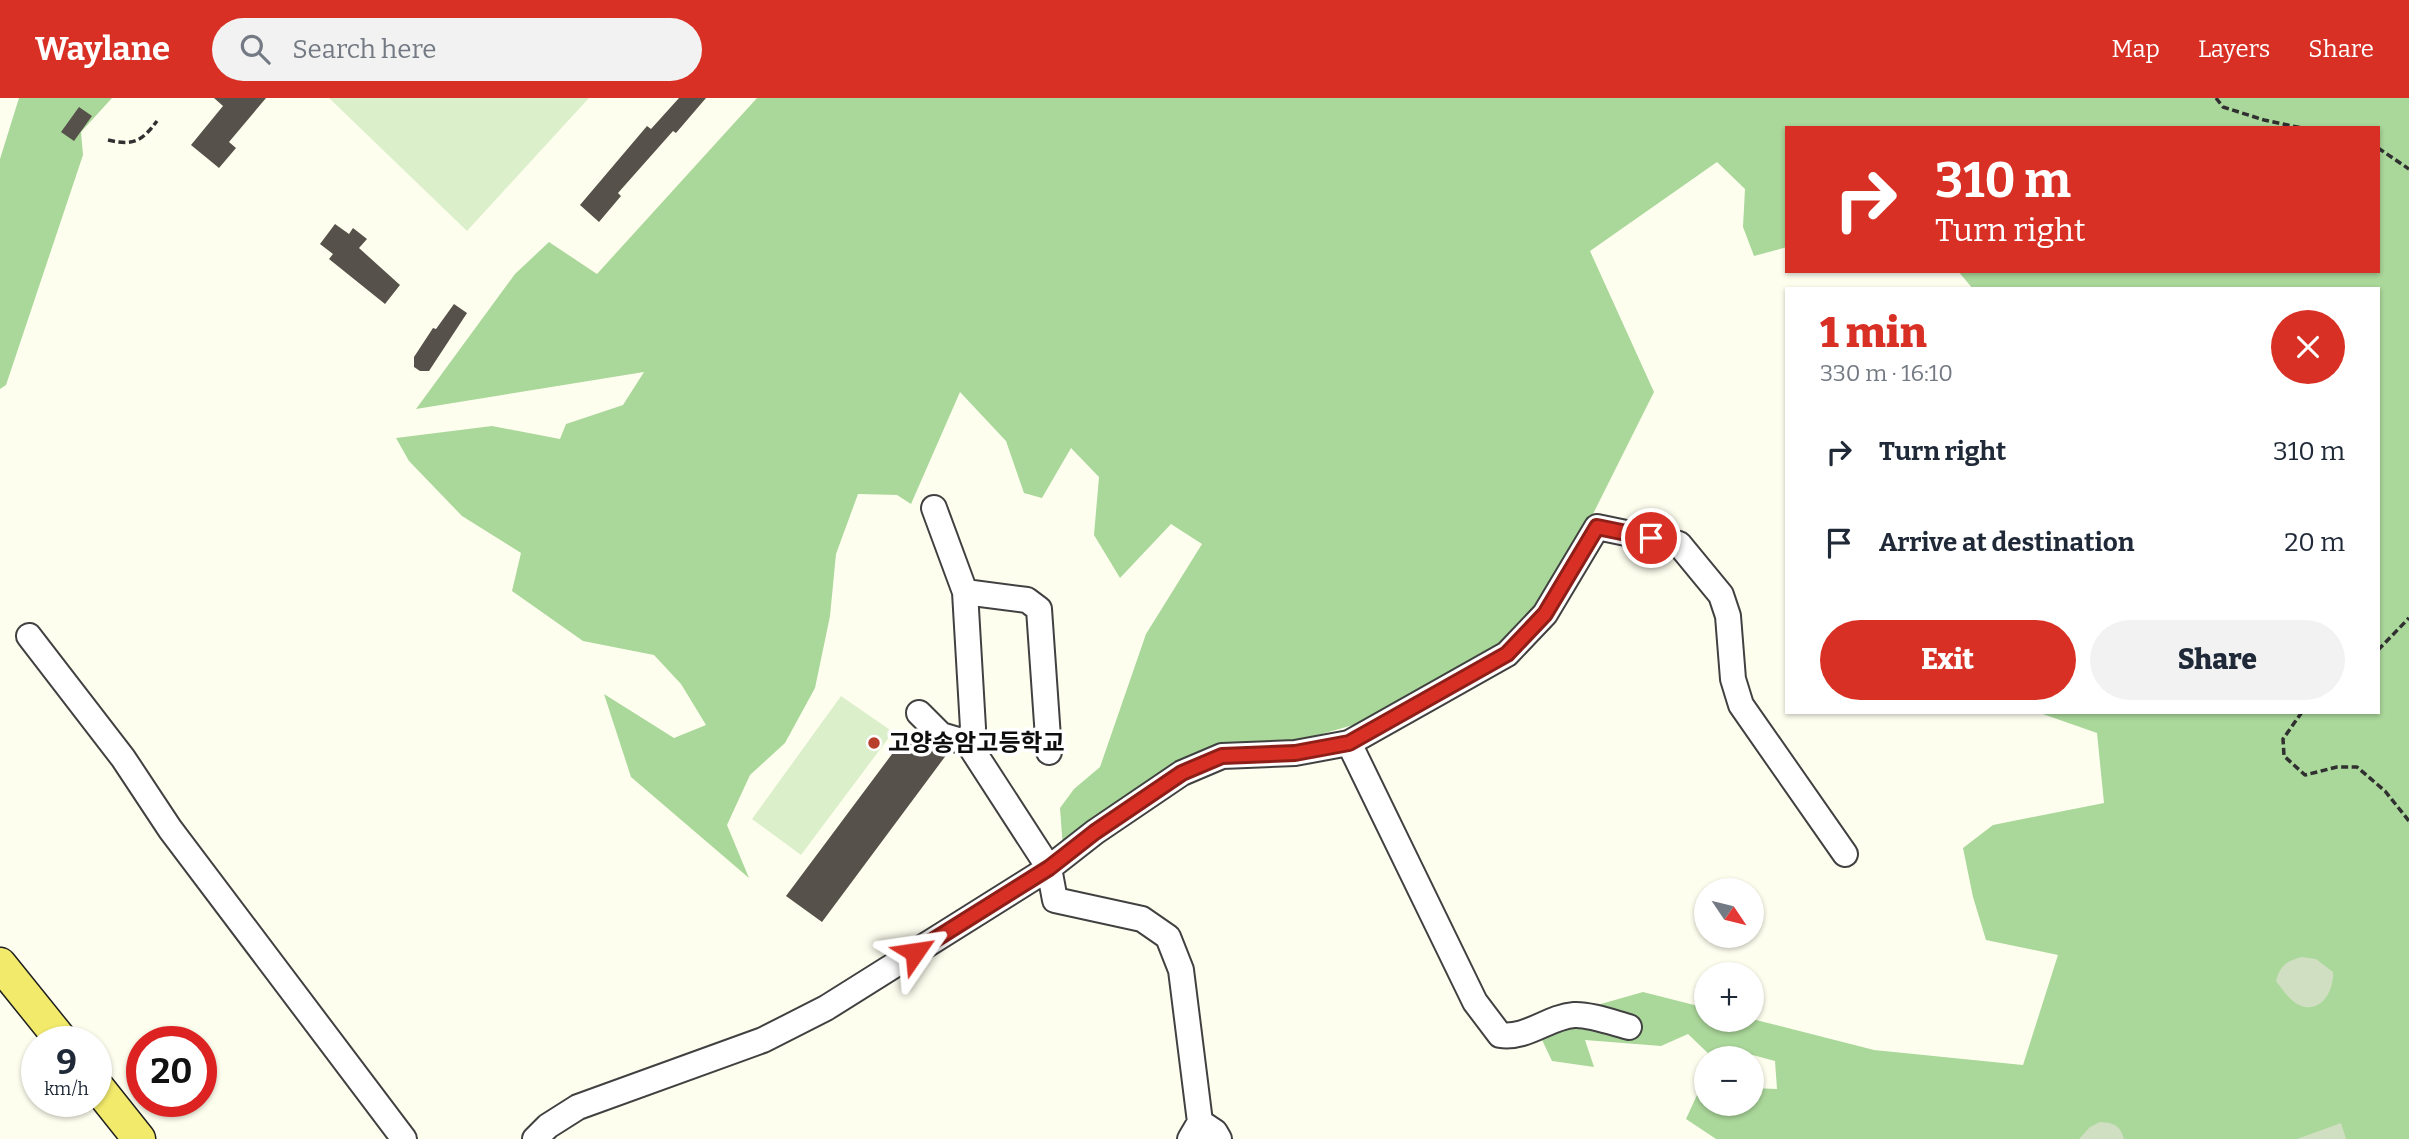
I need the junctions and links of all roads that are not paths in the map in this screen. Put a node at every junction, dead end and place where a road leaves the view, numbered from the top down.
1 (934, 508) dead end
2 (965, 592) junction
3 (29, 636) dead end
4 (919, 713) dead end
5 (968, 743) junction
6 (1349, 743) junction
7 (1049, 752) dead end
8 (1845, 853) dead end
9 (1049, 868) junction
10 (0, 964) edge
11 (50, 1026) edge
12 (1629, 1027) dead end
13 (112, 1105) edge
14 (1195, 1131) edge
15 (139, 1139) edge
16 (404, 1139) edge
17 (535, 1139) edge
18 (1219, 1139) edge

1 - 2 street
2 - 5 street
2 - 7 street
3 - 16 street
4 - 5 street
5 - 9 street
6 - 8 street
6 - 9 street
6 - 12 street
9 - 14 street
9 - 17 street
10 - 11 main road
13 - 15 main road
14 - 18 street

